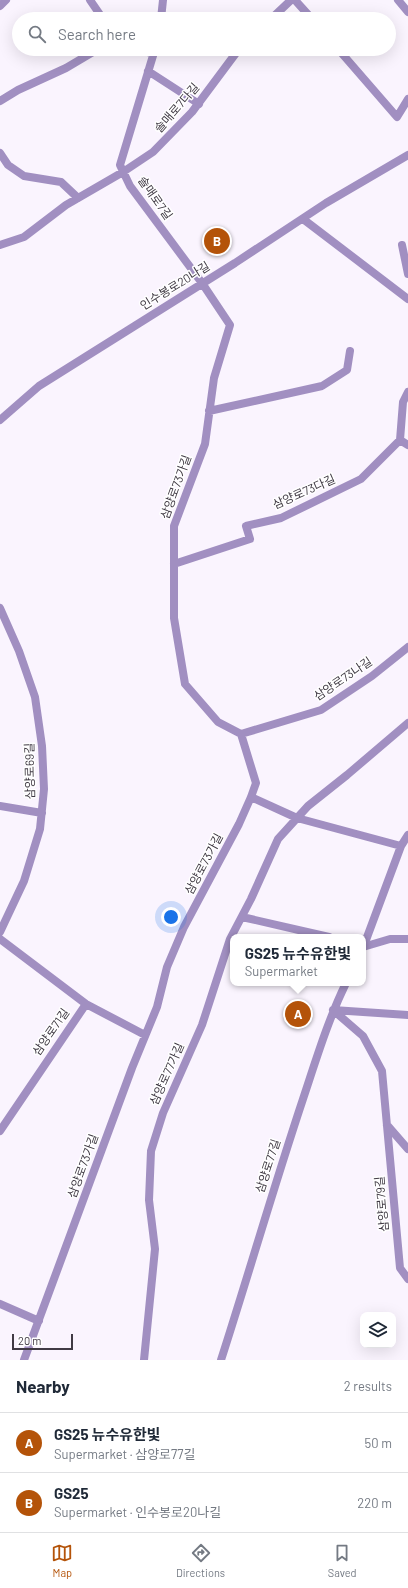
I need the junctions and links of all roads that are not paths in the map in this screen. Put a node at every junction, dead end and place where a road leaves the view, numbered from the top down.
1 (6, 0) edge
2 (90, 0) edge
3 (164, 0) edge
4 (291, 0) edge
5 (295, 0) edge
6 (398, 0) edge
7 (0, 6) edge
8 (98, 12) edge
9 (162, 12) edge
10 (278, 12) edge
11 (306, 12) edge
12 (408, 12) edge
13 (86, 56) edge
14 (153, 56) edge
15 (234, 56) edge
16 (344, 56) edge
17 (148, 71) junction
18 (408, 99) edge
19 (0, 101) edge
20 (199, 104) junction
21 (0, 153) edge
22 (408, 155) edge
23 (123, 172) junction
24 (78, 198) junction
25 (303, 219) junction
26 (0, 245) edge
27 (402, 245) dead end
28 (408, 274) edge
29 (202, 283) junction
30 (408, 299) edge
31 (350, 351) dead end
32 (408, 392) edge
33 (209, 411) junction
34 (0, 420) edge
35 (400, 440) junction
36 (408, 445) edge
37 (174, 564) junction
38 (0, 608) edge
39 (408, 647) edge
40 (408, 723) edge
41 (241, 734) junction
42 (251, 797) junction
43 (0, 806) edge
44 (42, 813) junction
45 (297, 818) junction
46 (408, 835) edge
47 (401, 846) junction
48 (242, 917) junction
49 (0, 932) edge
50 (233, 934) edge
51 (316, 934) edge
52 (408, 938) edge
53 (0, 939) edge
54 (230, 939) edge
55 (366, 940) edge
56 (366, 947) edge
57 (345, 986) edge
58 (86, 1004) junction
59 (333, 1010) junction
60 (408, 1014) edge
61 (146, 1034) junction
62 (387, 1125) junction
63 (0, 1131) edge
64 (408, 1149) edge
65 (408, 1279) edge
66 (0, 1304) edge
67 (39, 1321) junction
68 (24, 1360) edge
69 (144, 1360) edge
70 (221, 1360) edge

1 - 7 street
2 - 8 street
3 - 9 street
4 - 10 street
5 - 11 street
6 - 12 street
13 - 19 street
14 - 17 street, 솔매로7길
15 - 20 street, 솔매로7다길
16 - 18 street
17 - 20 street
17 - 23 street, 솔매로7길
20 - 23 street, 솔매로7다길
21 - 24 street
22 - 25 street, 인수봉로20나길
23 - 24 street, 솔매로7다길
23 - 29 street, 솔매로7길
24 - 26 street, 솔매로7다길
25 - 29 street, 인수봉로20나길
25 - 30 street
27 - 28 street
29 - 33 street, 삼양로73가길
29 - 34 street, 인수봉로20나길
31 - 33 street
32 - 35 street
33 - 37 street, 삼양로73가길
35 - 36 street
35 - 37 street, 삼양로73다길
37 - 41 street, 삼양로73가길
38 - 44 street, 삼양로69길
39 - 41 street, 삼양로73나길
40 - 45 street, 삼양로77가길
41 - 42 street, 삼양로73가길
42 - 45 street
42 - 61 street, 삼양로73가길
43 - 44 street
44 - 49 street, 삼양로69길
45 - 47 street
45 - 48 street, 삼양로77가길
46 - 47 street
47 - 55 street
48 - 50 street, 삼양로77가길
48 - 51 street
52 - 56 street
53 - 58 street
54 - 69 street, 삼양로77가길
57 - 59 street, 삼양로77길
58 - 61 street, 삼양로71길
58 - 63 street, 삼양로71길
59 - 60 street
59 - 62 street, 삼양로79길
59 - 70 street, 삼양로77길
61 - 67 street, 삼양로73가길
62 - 64 street
62 - 65 street, 삼양로79길
66 - 67 street
67 - 68 street, 삼양로73가길

